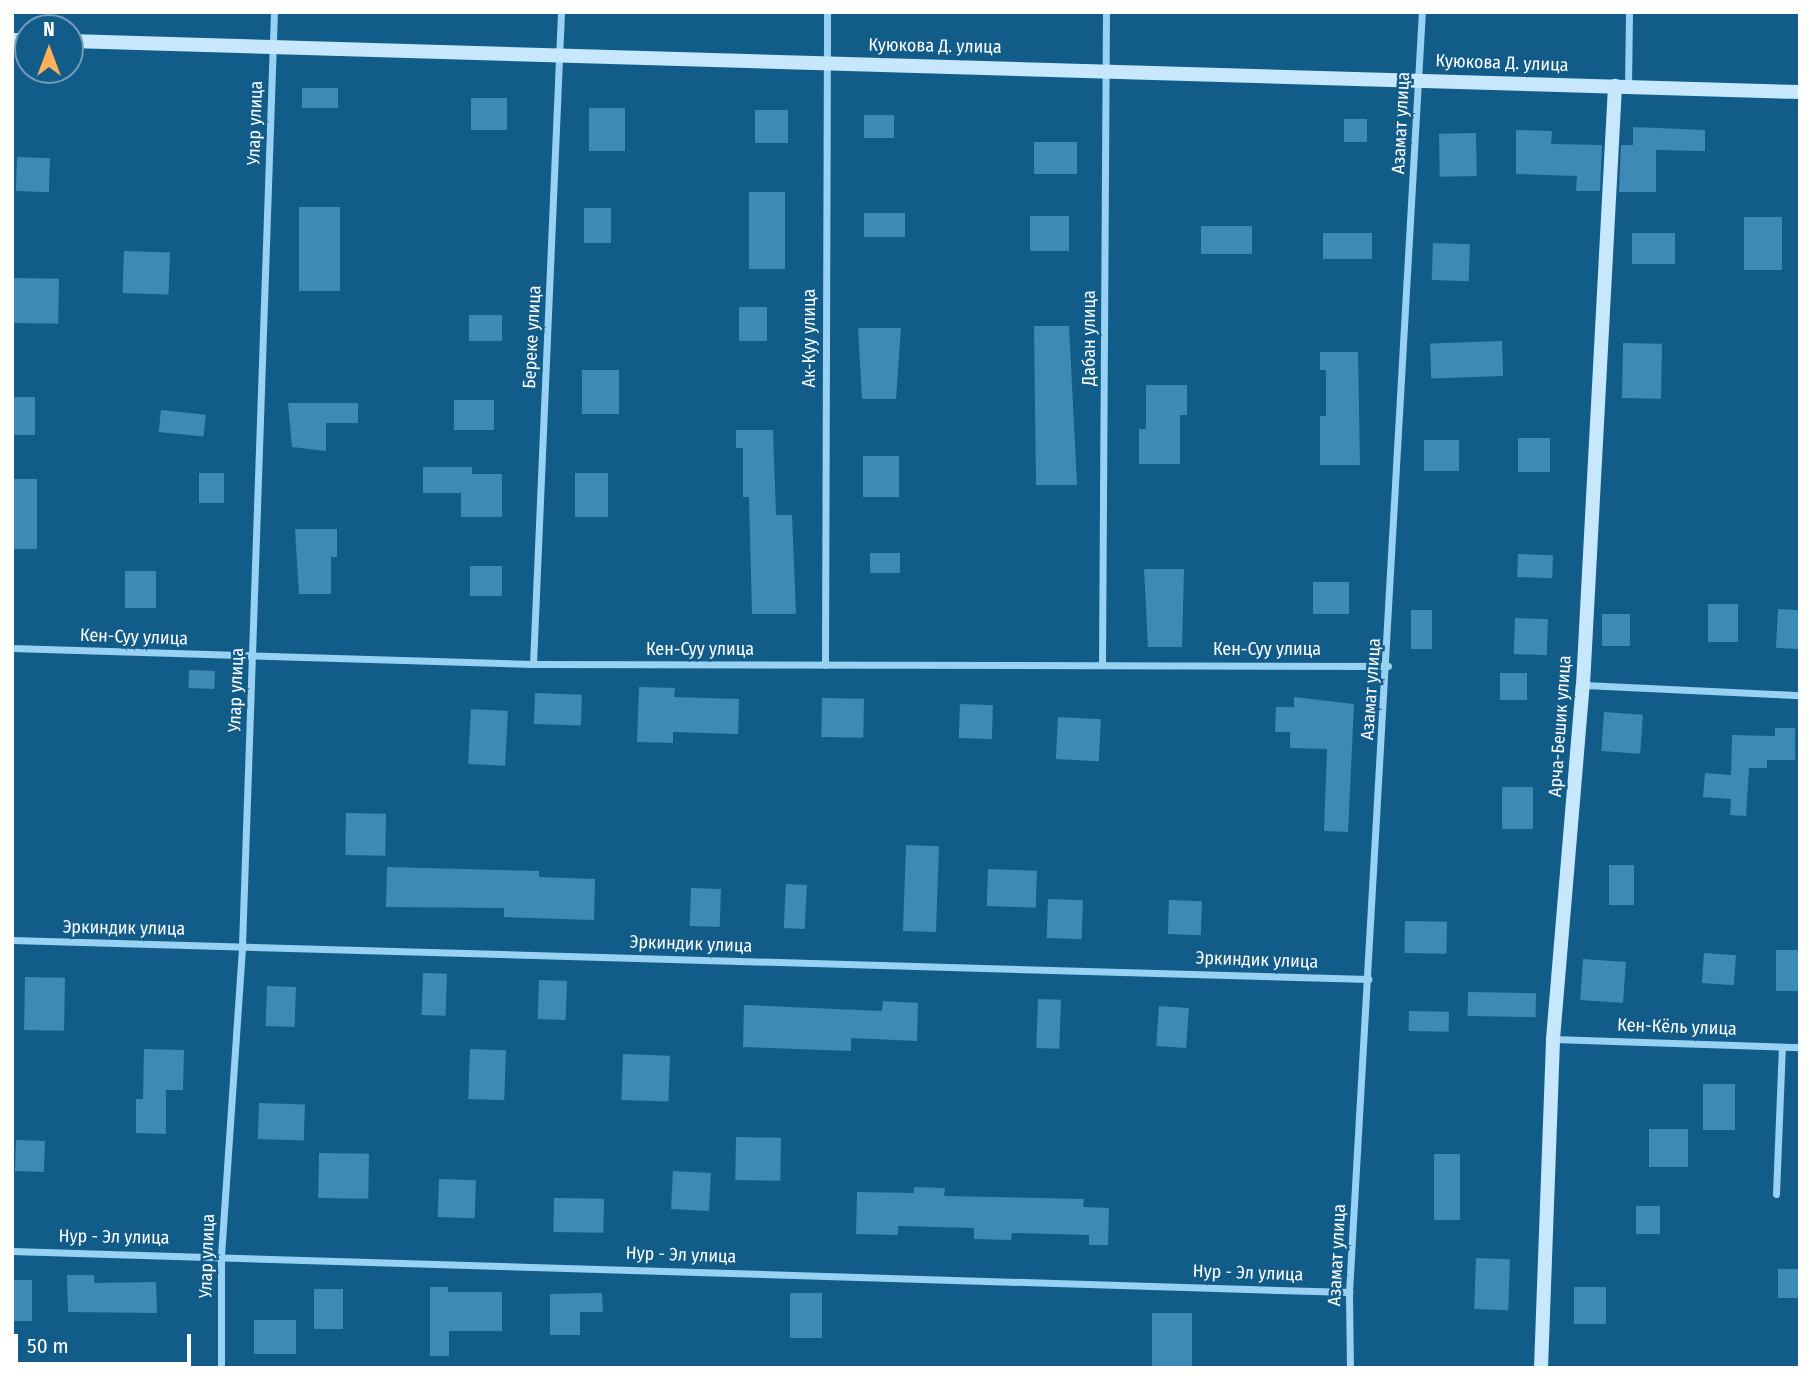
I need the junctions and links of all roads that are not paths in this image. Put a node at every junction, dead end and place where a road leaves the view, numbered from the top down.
1 (274, 12) edge
2 (561, 12) edge
3 (828, 12) edge
4 (1106, 12) edge
5 (1422, 12) edge
6 (1629, 12) edge
7 (84, 41) edge
8 (274, 45) junction
9 (560, 56) junction
10 (825, 62) junction
11 (1106, 69) junction
12 (1419, 79) junction
13 (1621, 86) junction
14 (1800, 92) edge
15 (12, 648) edge
16 (253, 657) junction
17 (533, 664) junction
18 (1102, 664) junction
19 (825, 665) junction
20 (1388, 666) junction
21 (1583, 685) junction
22 (1800, 695) edge
23 (12, 940) edge
24 (242, 946) junction
25 (1368, 979) junction
26 (1553, 1039) junction
27 (1782, 1046) junction
28 (1800, 1047) edge
29 (1776, 1194) dead end
30 (12, 1251) edge
31 (221, 1256) junction
32 (1349, 1293) junction
33 (221, 1368) edge
34 (1350, 1368) edge
35 (1541, 1368) edge

1 - 8 street, Улар улица
2 - 9 street, Береке улица
3 - 10 street, Ак-Куу улица
4 - 11 street, Дабан улица
5 - 12 street, Азамат улица
6 - 13 street
7 - 8 street, Куюкова Д. улица
8 - 9 street, Куюкова Д. улица
8 - 16 street, Улар улица
9 - 10 street, Куюкова Д. улица
9 - 17 street, Береке улица
10 - 11 street, Куюкова Д. улица
10 - 19 street, Ак-Куу улица
11 - 12 street, Куюкова Д. улица
11 - 18 street, Дабан улица
12 - 13 street, Куюкова Д. улица
12 - 20 street, Азамат улица
13 - 14 street, Куюкова Д. улица
13 - 21 street, Арча-Бешик улица
15 - 16 street, Кен-Суу улица
16 - 17 street, Кен-Суу улица
16 - 24 street, Улар улица
17 - 19 street, Кен-Суу улица
18 - 19 street, Кен-Суу улица
18 - 20 street, Кен-Суу улица
20 - 25 street, Азамат улица
21 - 22 street
21 - 26 street, Арча-Бешик улица
23 - 24 street, Эркиндик улица
24 - 25 street, Эркиндик улица
24 - 31 street, Улар улица
25 - 32 street, Азамат улица
26 - 27 street, Кен-Кёль улица
26 - 35 street, Арча-Бешик улица
27 - 28 street, Кен-Кёль улица
27 - 29 street
30 - 31 street, Нур - Эл улица
31 - 32 street, Нур - Эл улица
31 - 33 street, Улар улица
32 - 34 street, Азамат улица

